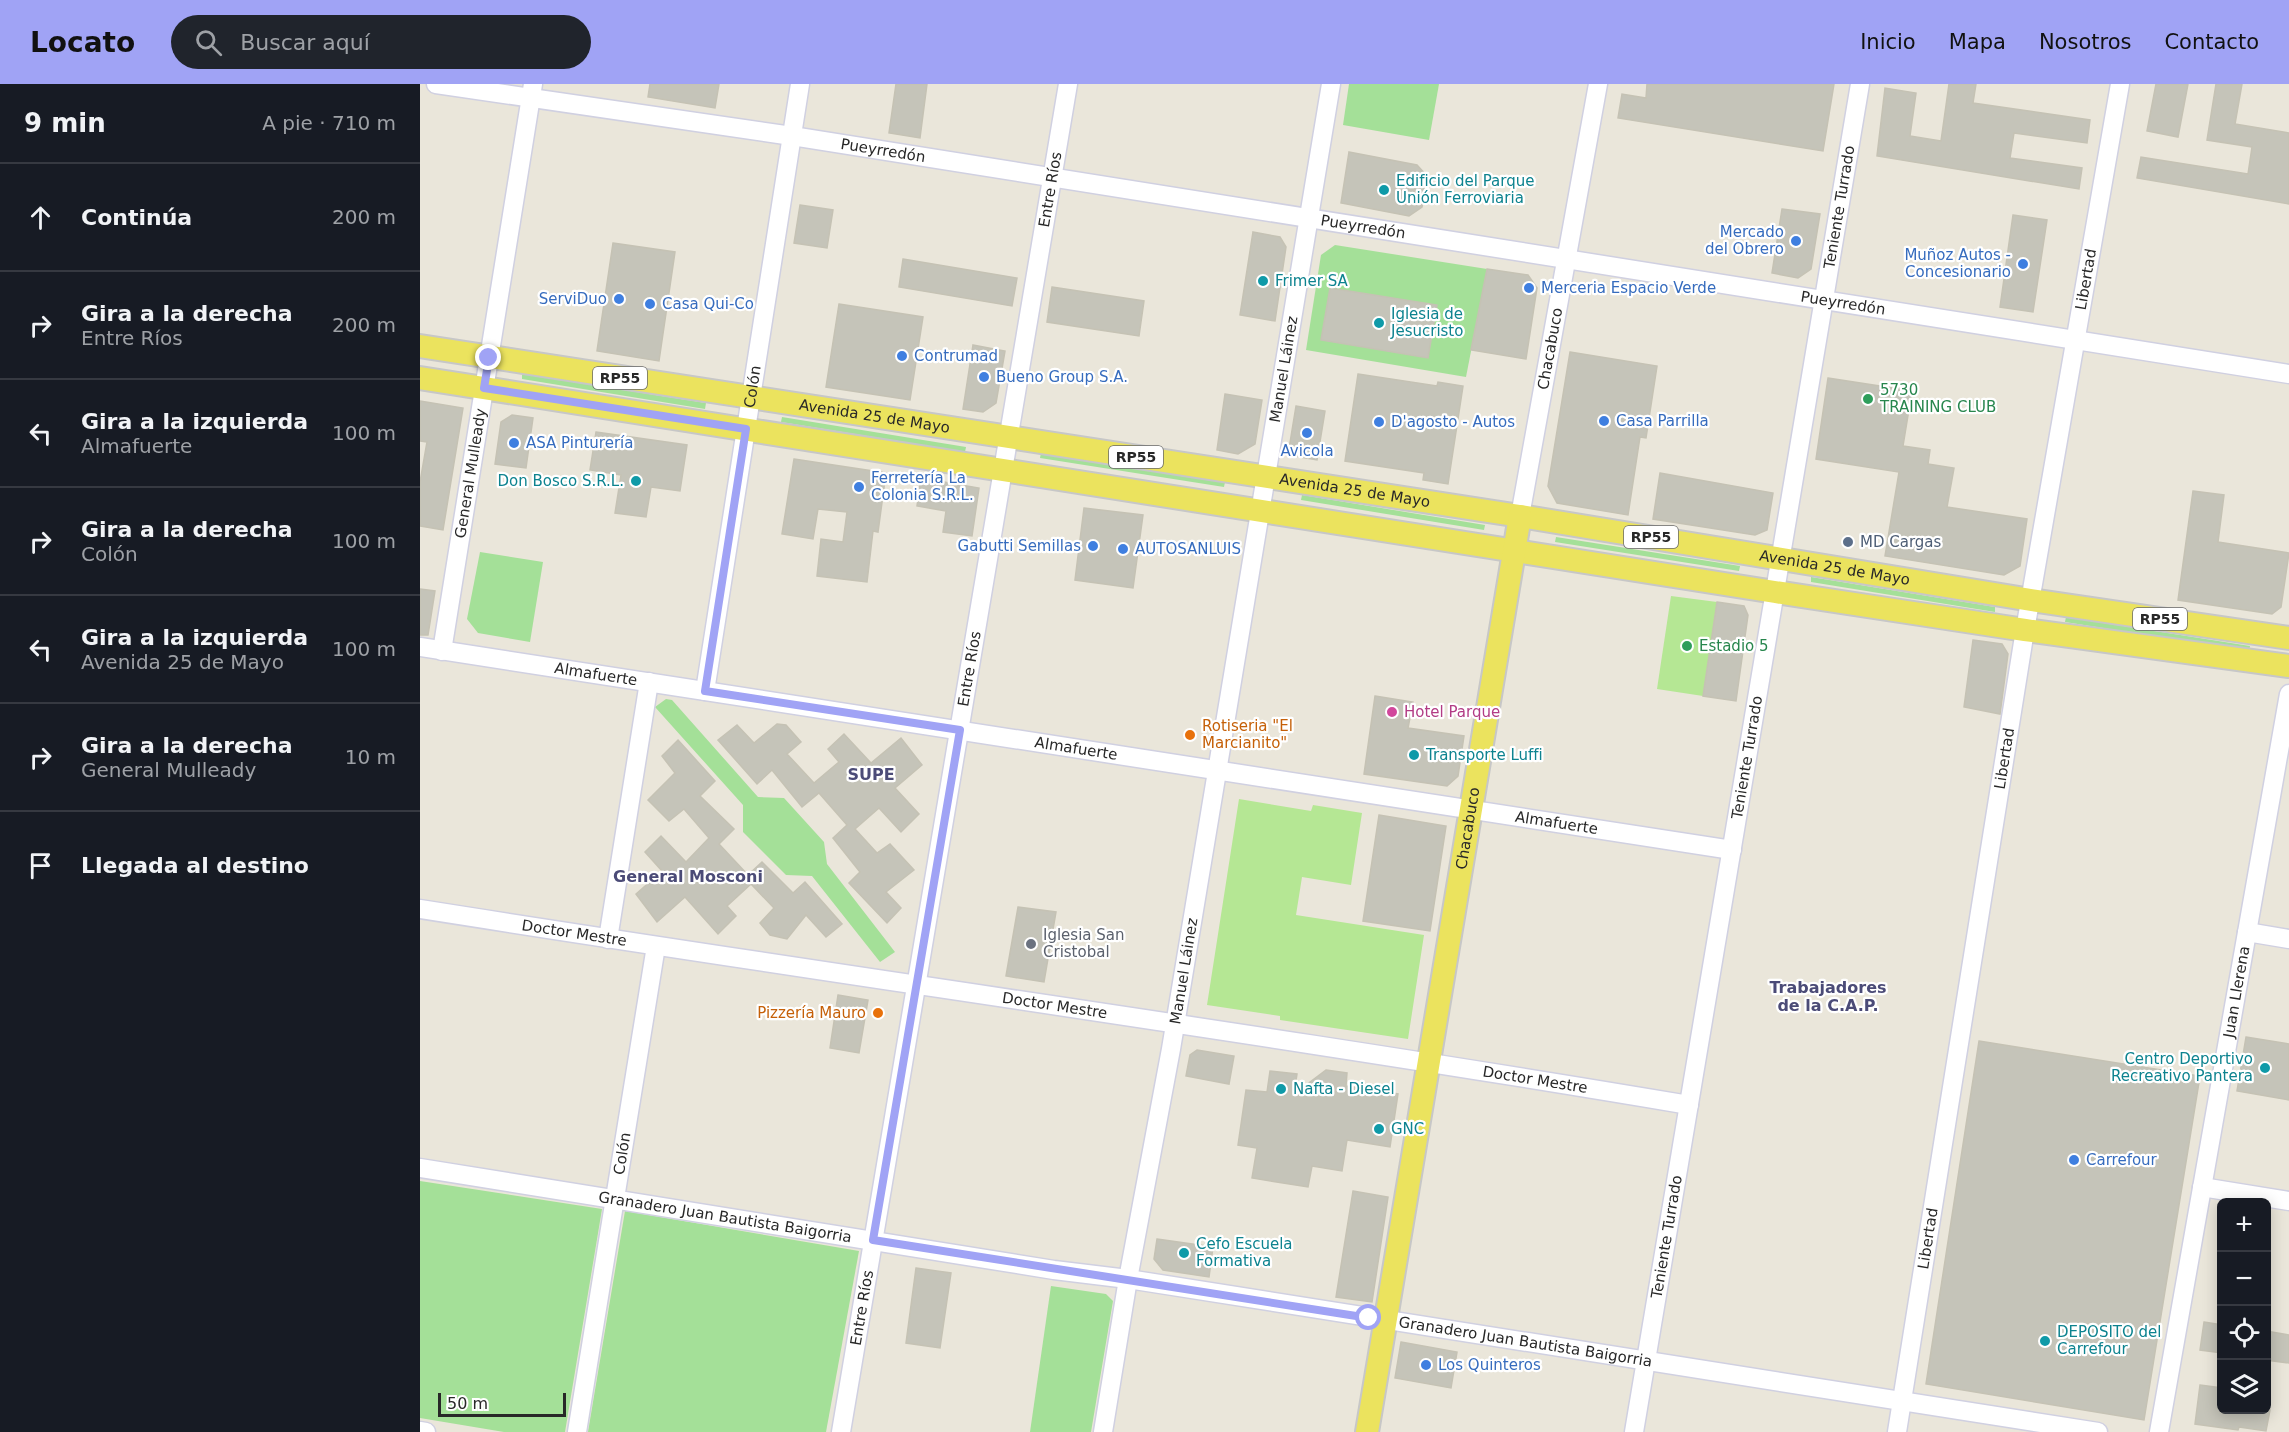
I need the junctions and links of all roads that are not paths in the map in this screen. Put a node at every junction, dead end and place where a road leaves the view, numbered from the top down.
1 (436, 84) edge
2 (800, 84) edge
3 (1068, 84) edge
4 (1331, 84) edge
5 (1598, 84) edge
6 (1860, 84) edge
7 (2120, 84) edge
8 (531, 91) edge
9 (792, 136) junction
10 (1052, 177) junction
11 (1308, 218) junction
12 (1566, 260) junction
13 (1823, 300) junction
14 (2076, 339) junction
15 (420, 346) edge
16 (489, 358) junction
17 (2289, 374) edge
18 (420, 378) edge
19 (484, 388) junction
20 (752, 398) junction
21 (746, 429) junction
22 (1008, 437) junction
23 (1004, 471) junction
24 (1265, 477) junction
25 (1259, 509) junction
26 (1520, 516) junction
27 (1514, 550) junction
28 (1782, 559) junction
29 (1775, 592) junction
30 (2031, 600) junction
31 (2025, 630) junction
32 (2289, 638) edge
33 (420, 647) edge
34 (442, 651) junction
35 (2289, 666) edge
36 (649, 682) junction
37 (705, 691) junction
38 (2289, 694) edge
39 (960, 730) junction
40 (1216, 769) junction
41 (1473, 808) junction
42 (1732, 849) junction
43 (420, 909) edge
44 (2247, 932) junction
45 (608, 939) junction
46 (2289, 939) edge
47 (656, 946) junction
48 (917, 984) junction
49 (1175, 1024) junction
50 (1430, 1063) junction
51 (1689, 1105) junction
52 (420, 1168) edge
53 (2202, 1187) junction
54 (616, 1200) junction
55 (2289, 1201) edge
56 (873, 1240) junction
57 (1128, 1279) junction
58 (1386, 1321) junction
59 (1646, 1362) junction
60 (1902, 1401) junction
61 (420, 1431) edge
62 (426, 1432) edge
63 (577, 1432) edge
64 (841, 1432) edge
65 (1103, 1432) edge
66 (1366, 1432) edge
67 (1634, 1432) edge
68 (1898, 1432) edge
69 (2098, 1432) edge
70 (2159, 1432) edge

1 - 8 street, Pueyrredón
2 - 9 street, Colón
3 - 10 street, Entre Ríos
4 - 11 street, Manuel Láinez
5 - 12 street, Chacabuco
6 - 13 street, Teniente Turrado
7 - 14 street, Libertad
8 - 9 street, Pueyrredón
8 - 16 street, General Mulleady
9 - 10 street, Pueyrredón
9 - 20 street, Colón
10 - 11 street, Pueyrredón
10 - 22 street, Entre Ríos
11 - 12 street, Pueyrredón
11 - 24 street, Manuel Láinez
12 - 13 street, Pueyrredón
12 - 26 street, Chacabuco
13 - 14 street, Pueyrredón
13 - 28 street, Teniente Turrado
14 - 17 street, Pueyrredón
14 - 30 street, Libertad
15 - 16 main road, Avenida 25 de Mayo / RP55
16 - 19 street, General Mulleady
16 - 20 main road, Avenida 25 de Mayo / RP55
18 - 19 main road, RP55
19 - 21 main road, RP55
19 - 34 street, General Mulleady
20 - 21 street, Colón
20 - 22 main road, Avenida 25 de Mayo / RP55
21 - 23 main road, RP55
21 - 37 street, Colón
22 - 23 street, Entre Ríos
22 - 24 main road, Avenida 25 de Mayo / RP55
23 - 25 main road, RP55
23 - 39 street, Entre Ríos
24 - 25 street, Manuel Láinez
24 - 26 main road, Avenida 25 de Mayo / RP55
25 - 27 main road, RP55
25 - 40 street, Manuel Láinez
26 - 27 main road, Chacabuco
26 - 28 main road, Avenida 25 de Mayo / RP55
27 - 29 main road, RP55
27 - 41 main road, Chacabuco
28 - 29 street, Teniente Turrado
28 - 30 main road, Avenida 25 de Mayo / RP55
29 - 31 main road, RP55
29 - 42 street, Teniente Turrado
30 - 31 street, Libertad
30 - 32 main road, Avenida 25 de Mayo / RP55
31 - 35 main road, RP55
31 - 60 street, Libertad
33 - 34 street, Almafuerte
34 - 36 street, Almafuerte
36 - 37 street, Almafuerte
36 - 45 street
37 - 39 street, Almafuerte
38 - 44 street, Juan Llerena
39 - 40 street, Almafuerte
39 - 48 street, Entre Ríos
40 - 41 street, Almafuerte
40 - 49 street, Manuel Láinez
41 - 42 street, Almafuerte
41 - 50 main road, Chacabuco
42 - 51 street, Teniente Turrado
43 - 45 street, Doctor Mestre
44 - 46 street
44 - 53 street, Juan Llerena
45 - 47 street, Doctor Mestre
47 - 48 street, Doctor Mestre
47 - 54 street, Colón
48 - 49 street, Doctor Mestre
48 - 56 street, Entre Ríos
49 - 50 street, Doctor Mestre
49 - 57 street, Manuel Láinez
50 - 51 street, Doctor Mestre
50 - 58 main road, Chacabuco
51 - 59 street, Teniente Turrado
52 - 54 street, Granadero Juan Bautista Baigorria
53 - 55 street
53 - 70 street, Juan Llerena
54 - 56 street, Granadero Juan Bautista Baigorria
54 - 63 street, Colón
56 - 57 street, Granadero Juan Bautista Baigorria
56 - 64 street, Entre Ríos
57 - 58 street, Granadero Juan Bautista Baigorria
57 - 65 street, Manuel Láinez
58 - 59 street, Granadero Juan Bautista Baigorria
58 - 66 main road, Chacabuco
59 - 60 street, Granadero Juan Bautista Baigorria
59 - 67 street, Teniente Turrado
60 - 68 street, Libertad
60 - 69 street, Granadero Juan Bautista Baigorria
61 - 62 street

